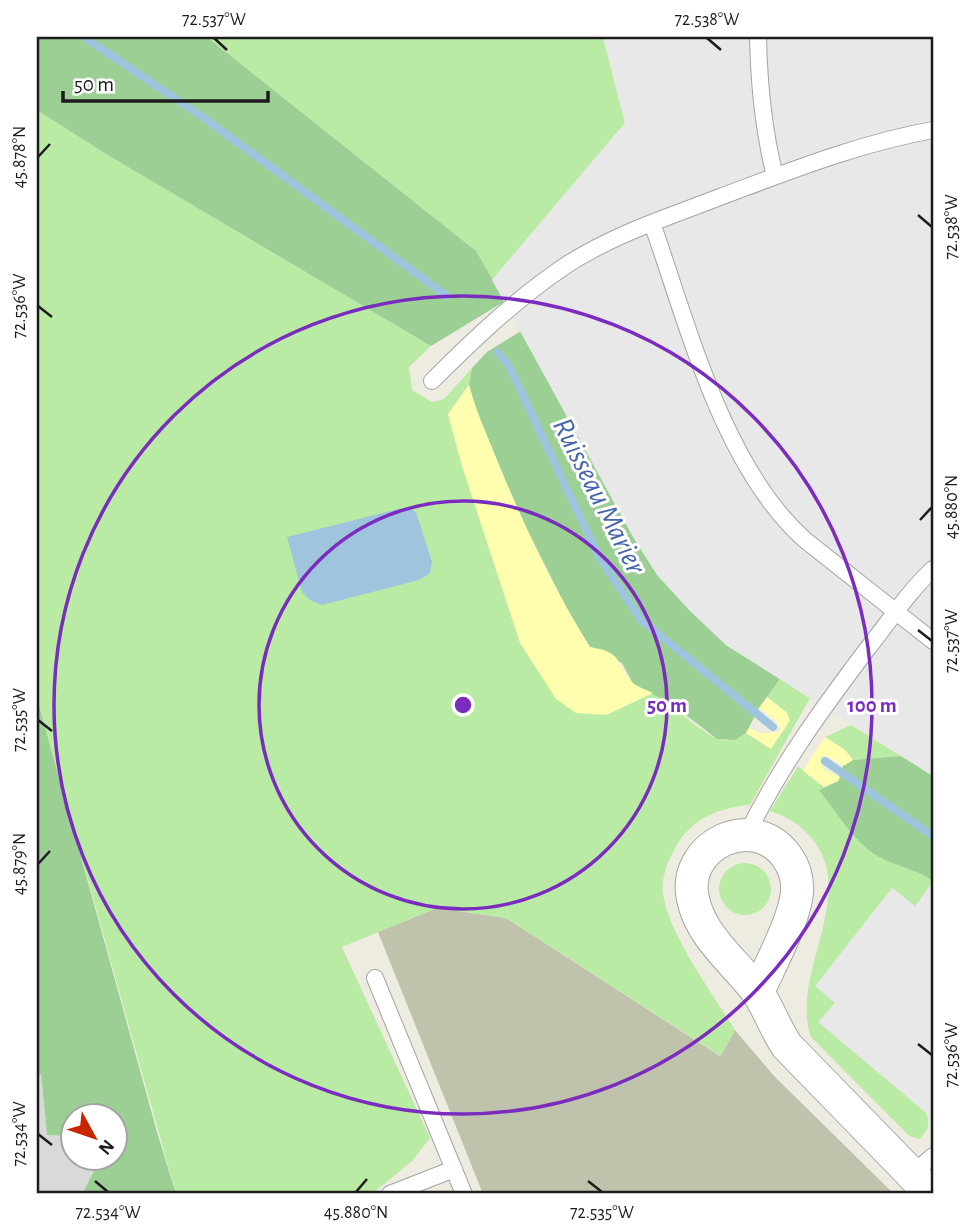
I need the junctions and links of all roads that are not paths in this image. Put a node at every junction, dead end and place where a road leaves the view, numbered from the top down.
1 (758, 37) edge
2 (933, 130) edge
3 (775, 176) junction
4 (652, 223) junction
5 (432, 381) dead end
6 (933, 569) edge
7 (896, 611) junction
8 (933, 641) edge
9 (747, 834) junction
10 (375, 978) dead end
11 (758, 992) junction
12 (454, 1169) junction
13 (925, 1175) edge
14 (390, 1194) edge
15 (464, 1194) edge

1 - 3 lane
2 - 3 lane
3 - 4 lane
4 - 5 lane
4 - 7 lane
6 - 7 lane
7 - 8 lane
7 - 9 lane
9 - 11 street
9 - 11 street
10 - 12 lane
11 - 13 street
12 - 14 lane
12 - 15 lane

